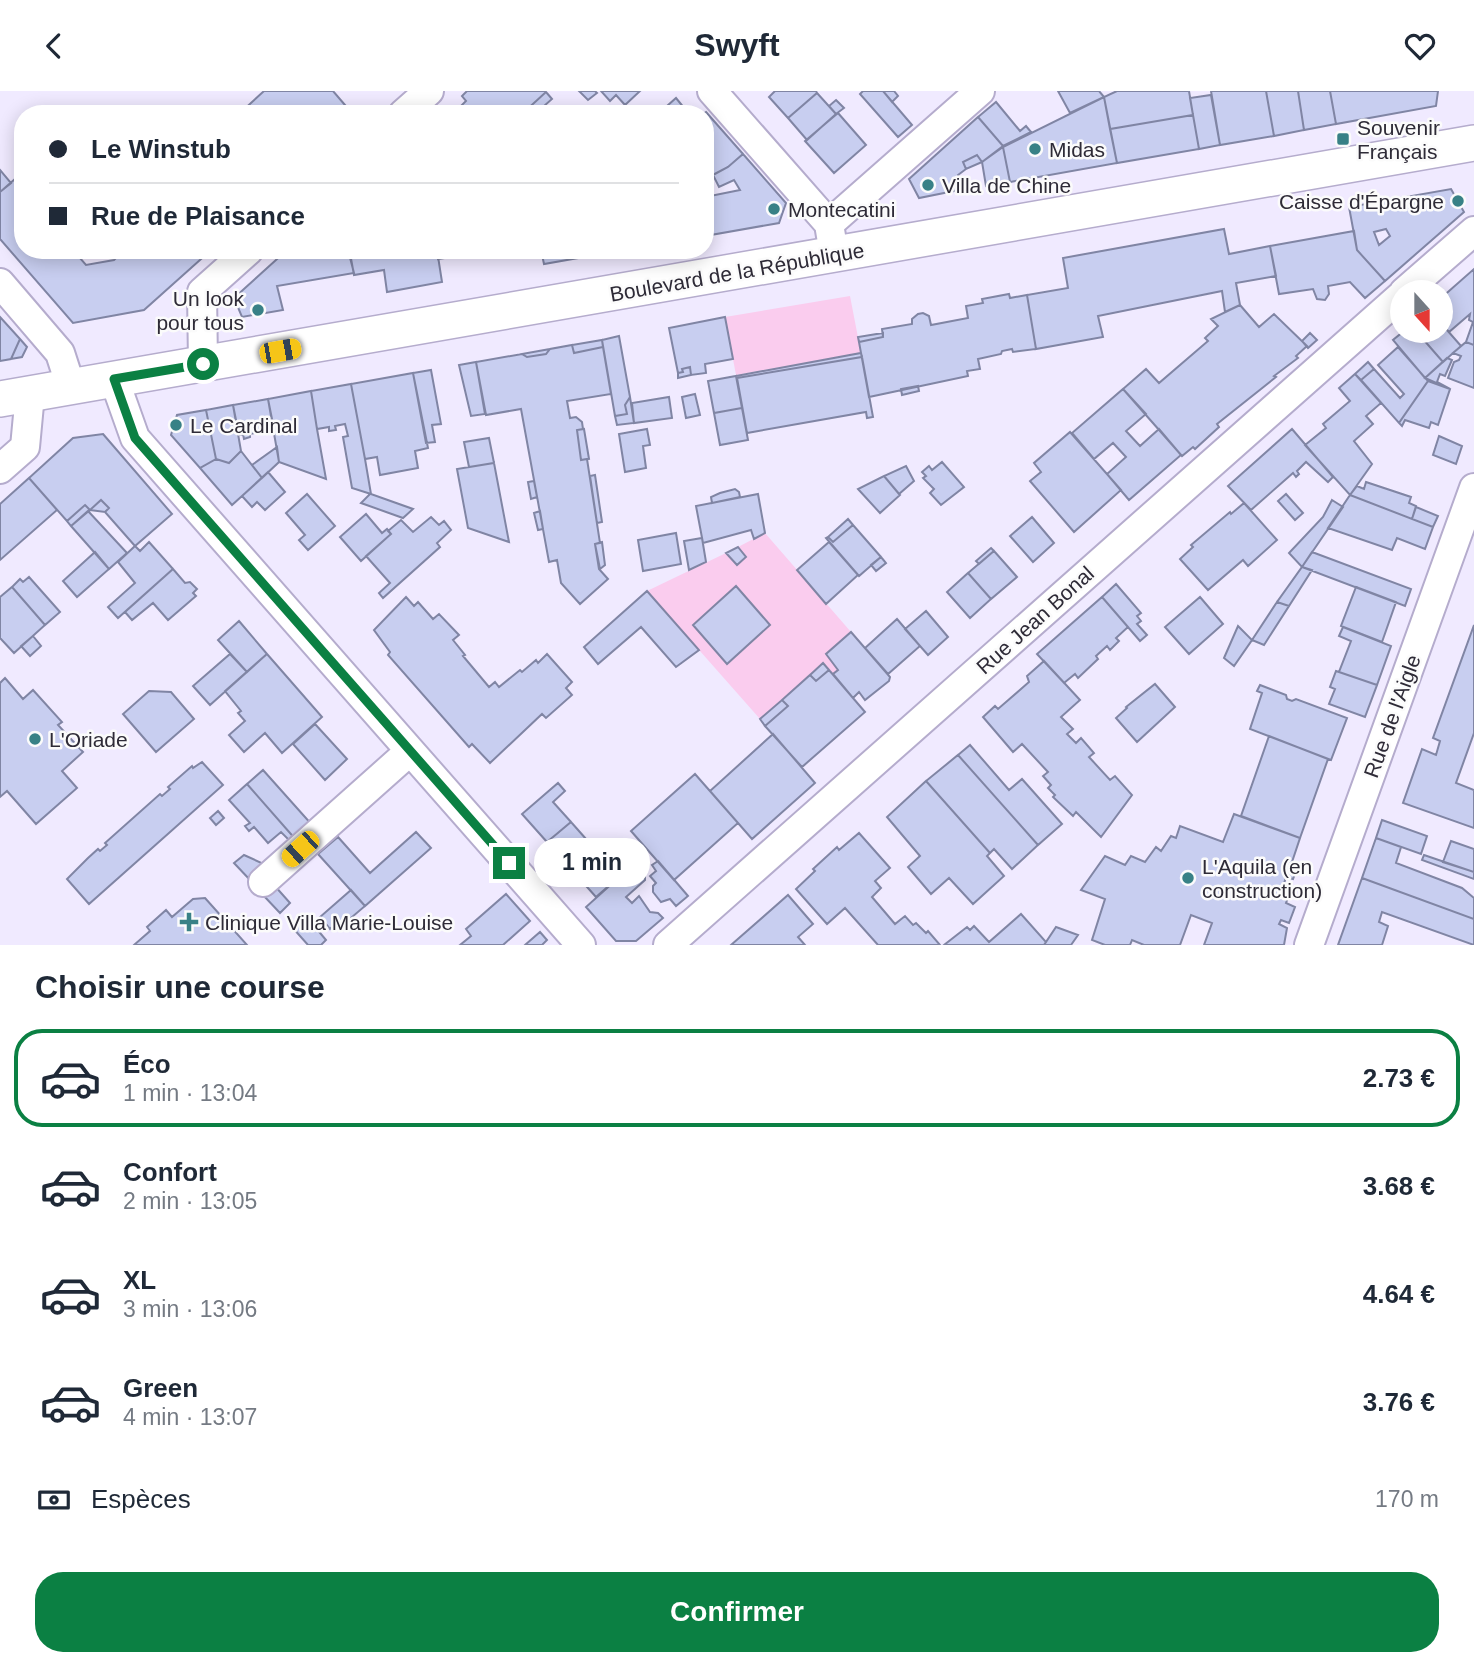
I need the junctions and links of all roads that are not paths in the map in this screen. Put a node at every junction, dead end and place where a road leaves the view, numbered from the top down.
1 (429, 91) edge
2 (712, 91) edge
3 (980, 91) edge
4 (413, 105) edge
5 (1474, 143) edge
6 (1474, 230) edge
7 (832, 239) junction
8 (239, 259) edge
9 (1418, 280) edge
10 (0, 283) edge
11 (1390, 305) edge
12 (203, 364) junction
13 (114, 379) junction
14 (71, 387) junction
15 (15, 396) edge
16 (0, 469) edge
17 (1474, 488) edge
18 (410, 751) junction
19 (263, 882) dead end
20 (581, 945) edge
21 (668, 945) edge
22 (1309, 945) edge

1 - 4 street
2 - 7 street
3 - 7 street
5 - 7 main road, Boulevard de la République
6 - 9 street, Rue Jean Bonal
7 - 12 main road, Boulevard de la République
8 - 12 street
10 - 14 street
11 - 21 street, Rue Jean Bonal
12 - 13 main road, Boulevard de la République
13 - 14 main road, Boulevard de la République
13 - 18 street
14 - 15 main road, Boulevard de la République
15 - 16 street
17 - 22 street, Rue de l'Aigle
18 - 19 street
18 - 20 street

